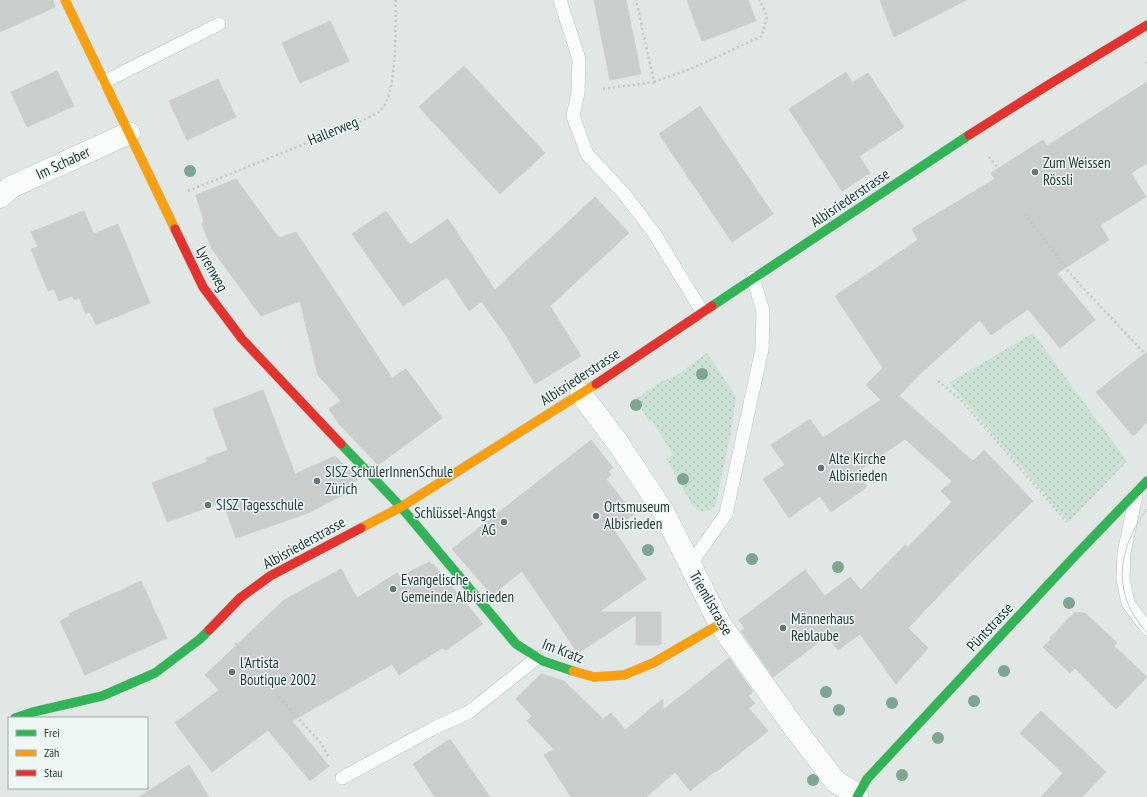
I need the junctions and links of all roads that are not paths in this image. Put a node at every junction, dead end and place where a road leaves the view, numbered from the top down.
1 (65, 0) edge
2 (560, 0) edge
3 (219, 24) dead end
4 (1147, 25) edge
5 (104, 82) junction
6 (129, 133) junction
7 (0, 197) edge
8 (753, 278) junction
9 (703, 313) junction
10 (581, 394) junction
11 (1147, 481) edge
12 (1136, 493) junction
13 (401, 507) junction
14 (690, 566) junction
15 (720, 624) junction
16 (1147, 629) edge
17 (537, 658) junction
18 (18, 717) edge
19 (342, 778) road end
20 (857, 796) edge

1 - 5 street, Lyrenweg
2 - 9 lane
3 - 5 lane
4 - 8 street, Albisriederstrasse
5 - 6 street, Lyrenweg
6 - 7 street, Im Schaber
6 - 13 street, Lyrenweg
8 - 9 street, Albisriederstrasse
8 - 14 lane
9 - 10 street, Albisriederstrasse
10 - 13 street, Albisriederstrasse
10 - 14 street, Triemlistrasse
11 - 12 street, Püntstrasse
12 - 16 lane
12 - 20 street, Püntstrasse
13 - 17 street, Im Kratz
13 - 18 street, Albisriederstrasse
14 - 15 street, Triemlistrasse
15 - 17 street, Im Kratz
15 - 20 street, Triemlistrasse
17 - 19 lane

